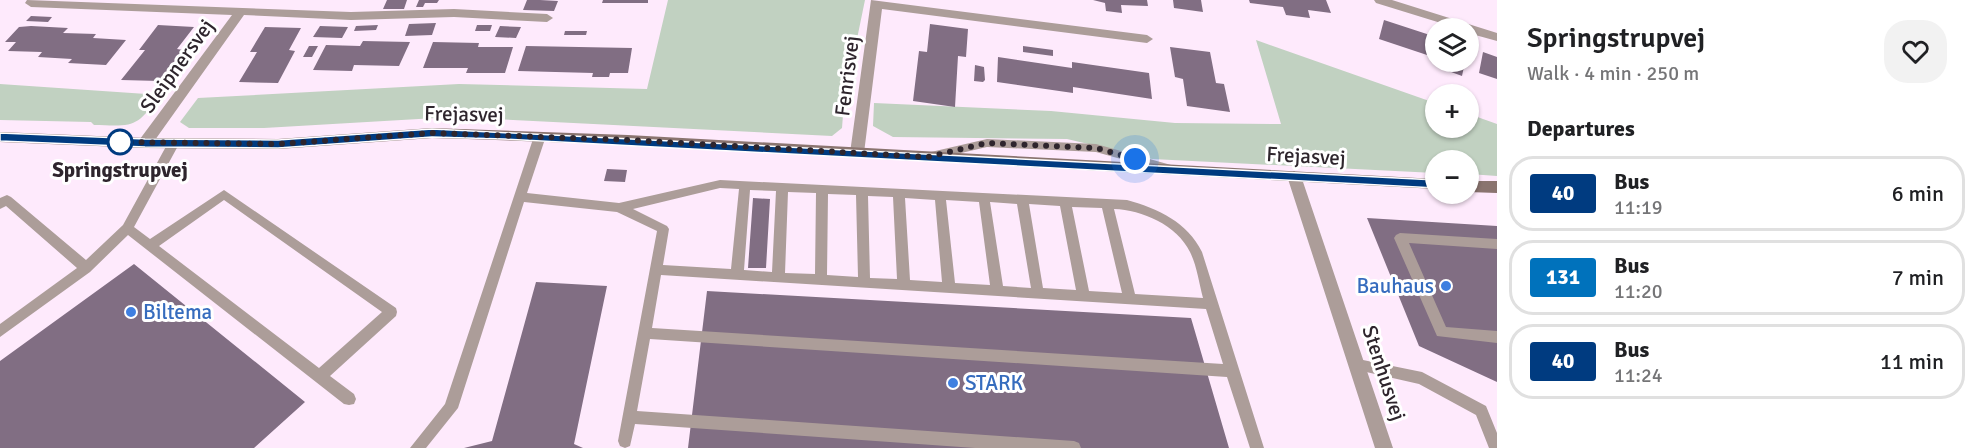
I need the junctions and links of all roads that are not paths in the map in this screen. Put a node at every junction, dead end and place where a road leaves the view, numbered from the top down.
1 (1380, 0) edge
2 (876, 2) edge
3 (31, 3) dead end
4 (241, 11) junction
5 (547, 18) dead end
6 (1435, 18) edge
7 (1479, 32) edge
8 (1497, 38) edge
9 (1147, 39) dead end
10 (540, 136) junction
11 (0, 137) edge
12 (145, 143) junction
13 (172, 144) junction
14 (856, 153) junction
15 (1294, 176) junction
16 (1425, 183) edge
17 (745, 186) junction
18 (1479, 186) edge
19 (782, 187) junction
20 (1497, 187) edge
21 (822, 190) junction
22 (862, 191) junction
23 (899, 193) junction
24 (940, 195) junction
25 (519, 197) junction
26 (984, 198) junction
27 (1022, 200) junction
28 (1065, 202) junction
29 (0, 204) edge
30 (1107, 204) junction
31 (619, 208) junction
32 (127, 228) junction
33 (1497, 244) edge
34 (150, 246) junction
35 (86, 268) junction
36 (656, 270) junction
37 (737, 276) junction
38 (778, 278) junction
39 (821, 281) junction
40 (864, 283) junction
41 (904, 286) junction
42 (949, 288) junction
43 (997, 292) junction
44 (1038, 294) junction
45 (1084, 297) junction
46 (1130, 300) junction
47 (1211, 304) junction
48 (3, 324) edge
49 (644, 333) junction
50 (1497, 337) edge
51 (1358, 365) junction
52 (1232, 371) junction
53 (320, 376) junction
54 (349, 399) dead end
55 (629, 417) junction
56 (625, 441) dead end
57 (417, 448) edge
58 (1074, 448) edge
59 (1257, 448) edge
60 (1384, 448) edge
61 (1496, 448) edge

1 - 6 street
2 - 9 street, Fenrisvej
2 - 14 street, Fenrisvej
3 - 4 street, Sleipnersvej
4 - 5 street, Sleipnersvej
4 - 12 street, Sleipnersvej
7 - 8 street
10 - 13 street, Frejasvej
10 - 14 street, Frejasvej
10 - 25 lane
11 - 12 street, Frejasvej
12 - 13 street, Frejasvej
13 - 32 lane
14 - 15 street, Frejasvej
15 - 16 street, Frejasvej
15 - 51 street, Stenhusvej
17 - 19 lane
17 - 31 lane
17 - 37 lane
18 - 20 street
19 - 21 lane
19 - 38 lane
21 - 22 lane
21 - 39 lane
22 - 23 lane
22 - 40 lane
23 - 24 lane
23 - 41 lane
24 - 26 lane
24 - 42 lane
25 - 31 lane
25 - 57 lane
26 - 27 lane
26 - 43 lane
27 - 28 lane
27 - 44 lane
28 - 30 lane
28 - 45 lane
29 - 35 lane
30 - 46 lane
30 - 47 lane
31 - 36 lane
32 - 34 lane
32 - 35 lane
33 - 50 lane
34 - 53 lane
34 - 53 lane
35 - 48 lane
36 - 37 lane
36 - 49 lane
37 - 38 lane
38 - 39 lane
39 - 40 lane
40 - 41 lane
41 - 42 lane
42 - 43 lane
43 - 44 lane
44 - 45 lane
45 - 46 lane
46 - 47 lane
47 - 52 lane
49 - 52 lane
49 - 55 lane
51 - 60 street, Stenhusvej
51 - 61 lane
52 - 59 lane
53 - 54 lane
55 - 56 lane
55 - 58 lane

